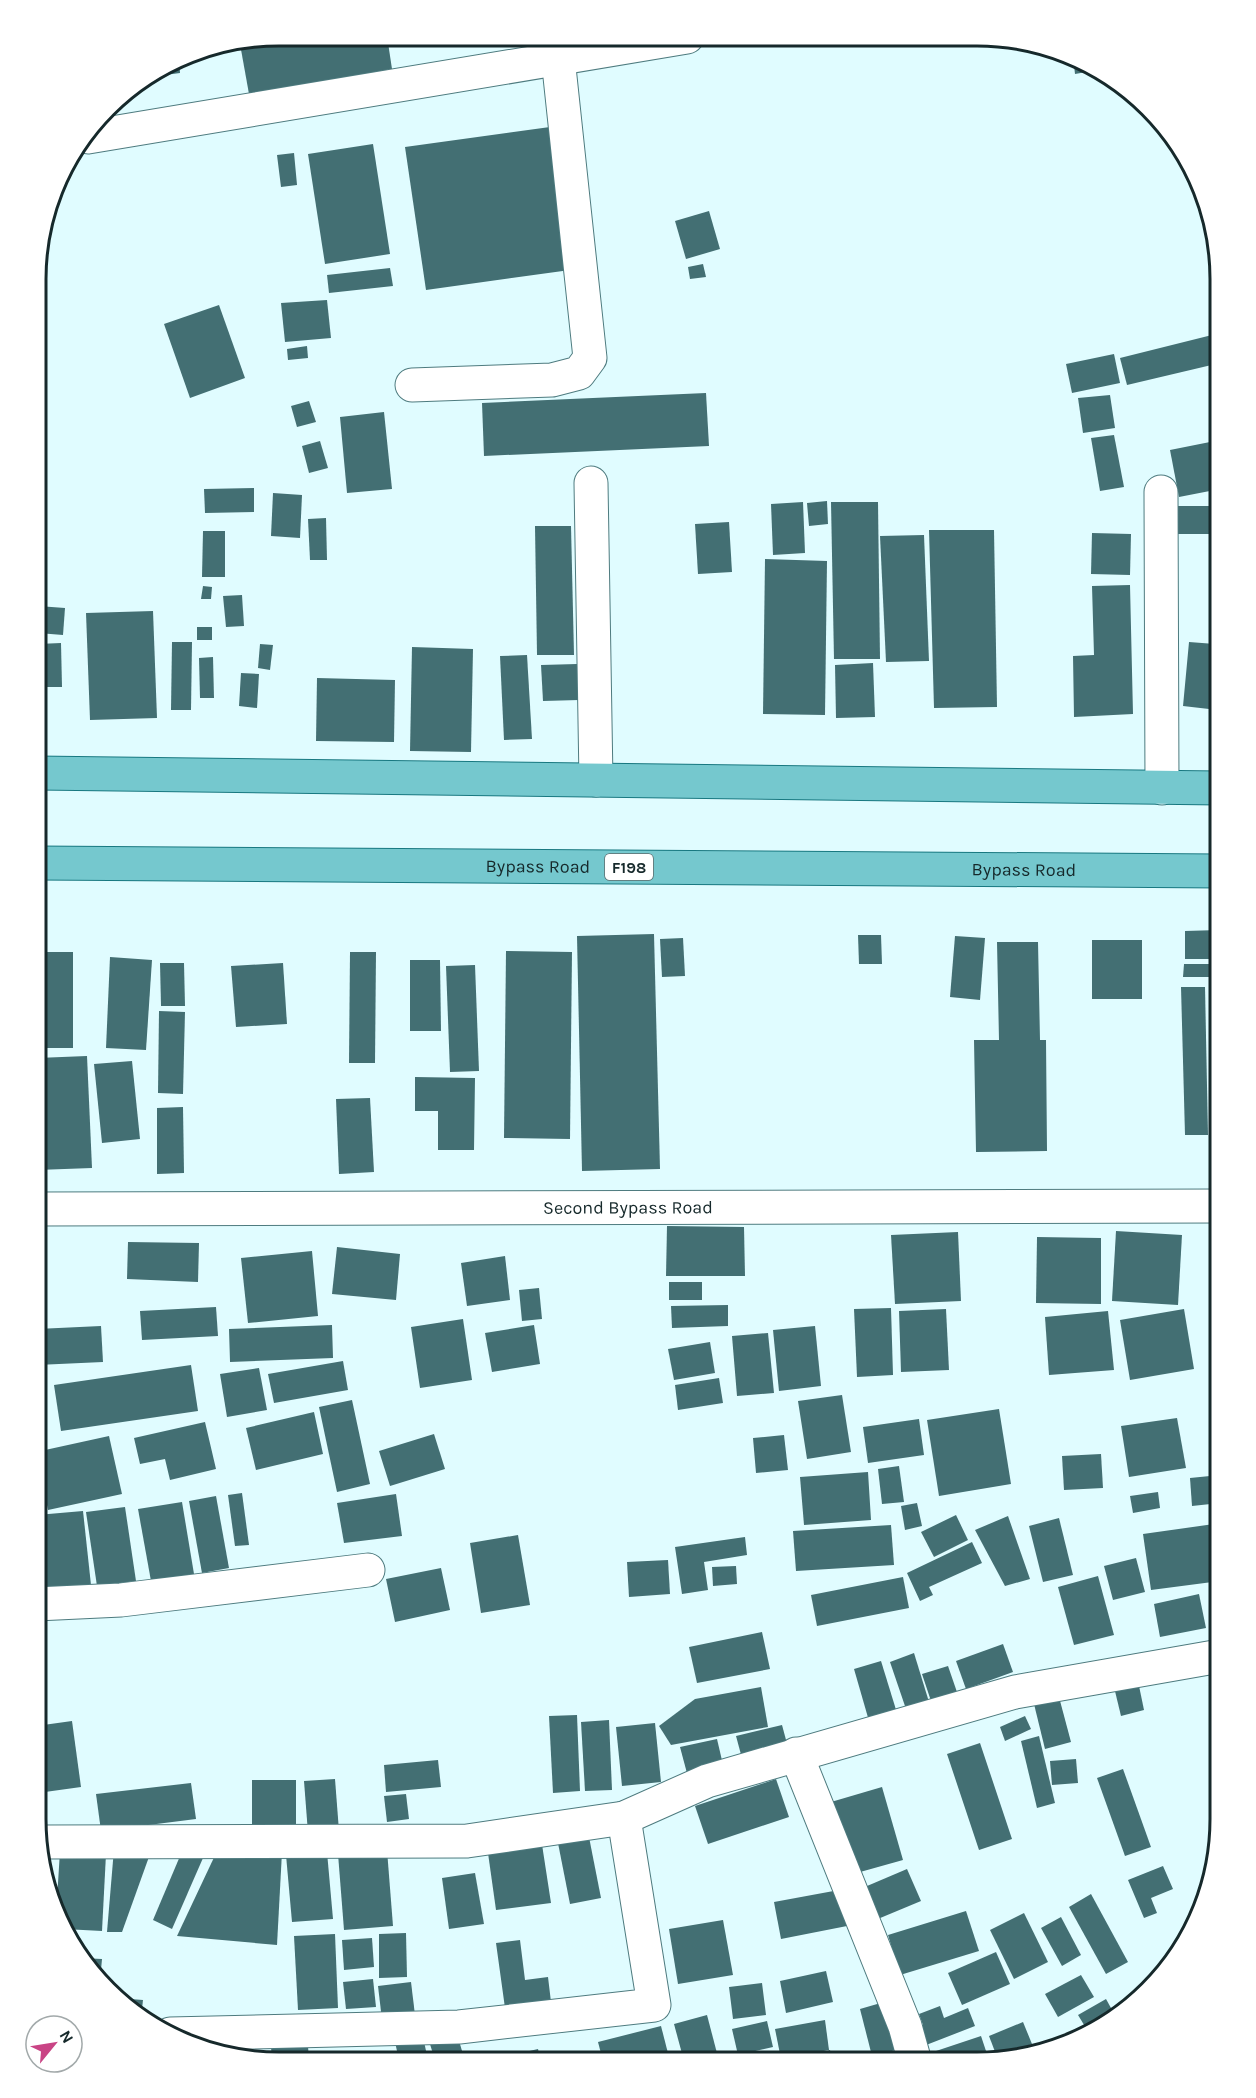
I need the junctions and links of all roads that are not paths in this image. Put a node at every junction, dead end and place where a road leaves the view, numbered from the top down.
1 (632, 46) edge
2 (558, 58) junction
3 (100, 131) edge
4 (412, 385) dead end
5 (591, 483) dead end
6 (1161, 492) dead end
7 (46, 773) edge
8 (596, 780) junction
9 (1162, 788) junction
10 (1210, 788) edge
11 (46, 863) edge
12 (1210, 870) edge
13 (1210, 1206) edge
14 (46, 1209) edge
15 (368, 1570) dead end
16 (46, 1604) edge
17 (1210, 1658) edge
18 (796, 1754) junction
19 (624, 1818) junction
20 (48, 1842) edge
21 (189, 2034) edge
22 (912, 2052) edge

1 - 2 street
2 - 3 street
2 - 4 street
5 - 8 street
6 - 9 street
7 - 8 main road
8 - 9 main road
9 - 10 main road
11 - 12 main road, Bypass Road / F198
13 - 14 street, Second Bypass Road
15 - 16 street
17 - 18 street
18 - 19 street
18 - 22 street
19 - 20 street
19 - 21 street

